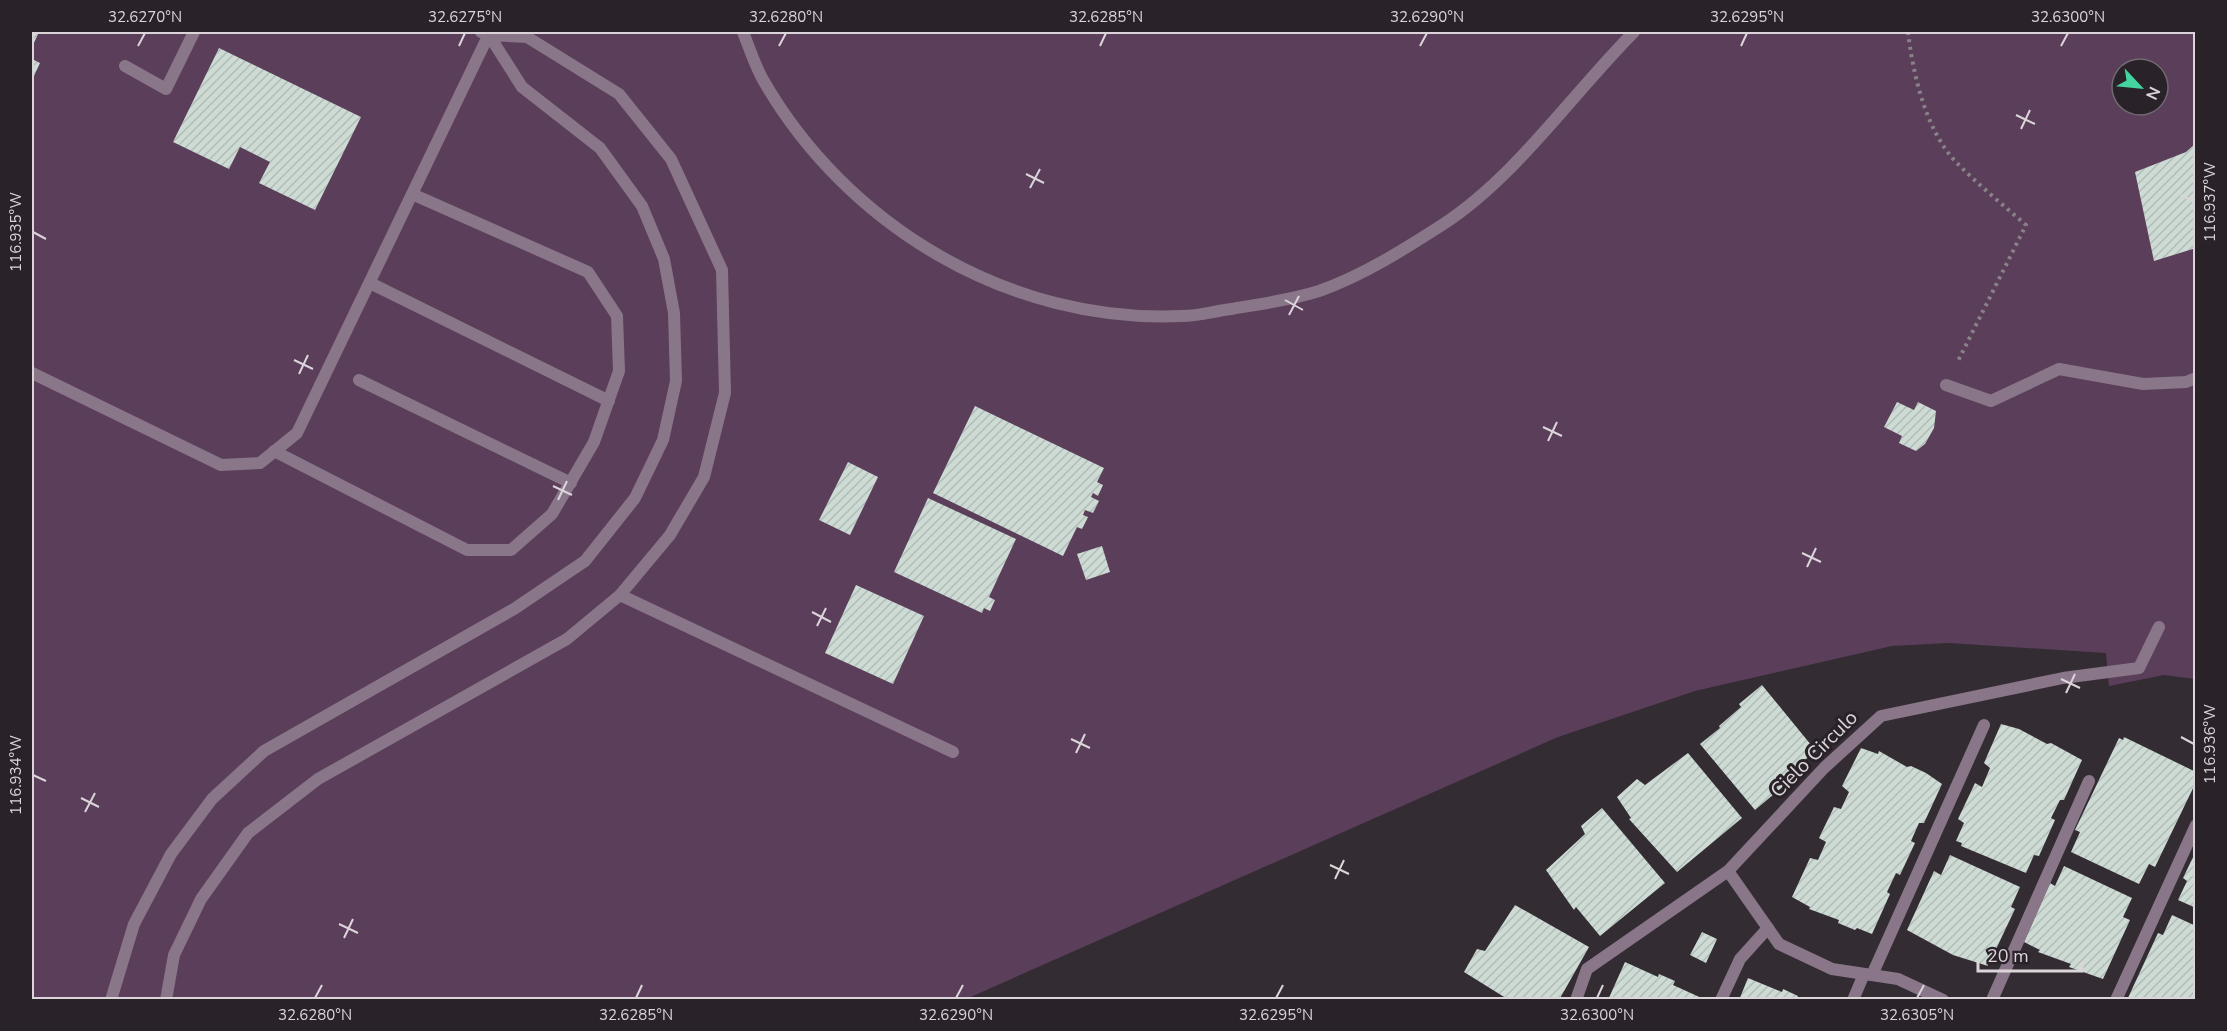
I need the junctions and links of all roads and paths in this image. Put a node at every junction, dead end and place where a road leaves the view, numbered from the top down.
1 (195, 32) edge
2 (743, 32) edge
3 (1634, 32) edge
4 (1908, 32) edge
5 (487, 33) edge
6 (125, 66) dead end
7 (412, 194) junction
8 (370, 283) junction
9 (32, 374) edge
10 (2196, 378) edge
11 (359, 380) dead end
12 (1946, 385) joint
13 (609, 401) junction
14 (274, 451) junction
15 (571, 483) junction
16 (620, 595) junction
17 (2159, 627) dead end
18 (1984, 725) dead end
19 (953, 752) dead end
20 (2089, 781) dead end
21 (2196, 825) edge
22 (1728, 871) junction
23 (1768, 928) junction
24 (1868, 975) junction
25 (111, 999) edge
26 (166, 999) edge
27 (1576, 999) edge
28 (1721, 999) edge
29 (1853, 999) edge
30 (1943, 999) edge
31 (1992, 999) edge
32 (2116, 999) edge

1 - 6 street
2 - 3 street
4 - 12 path
5 - 7 street
5 - 16 street
5 - 25 street
7 - 8 street
7 - 13 street
8 - 13 street
8 - 14 street
9 - 14 street
10 - 12 street
11 - 15 street
13 - 15 street
14 - 15 street
16 - 19 street
16 - 26 street
17 - 22 street, Cielo Circulo
18 - 24 street
20 - 31 street
21 - 32 street
22 - 23 street
22 - 27 street, Cielo Circulo
23 - 24 street
23 - 28 street
24 - 29 street
24 - 30 street

